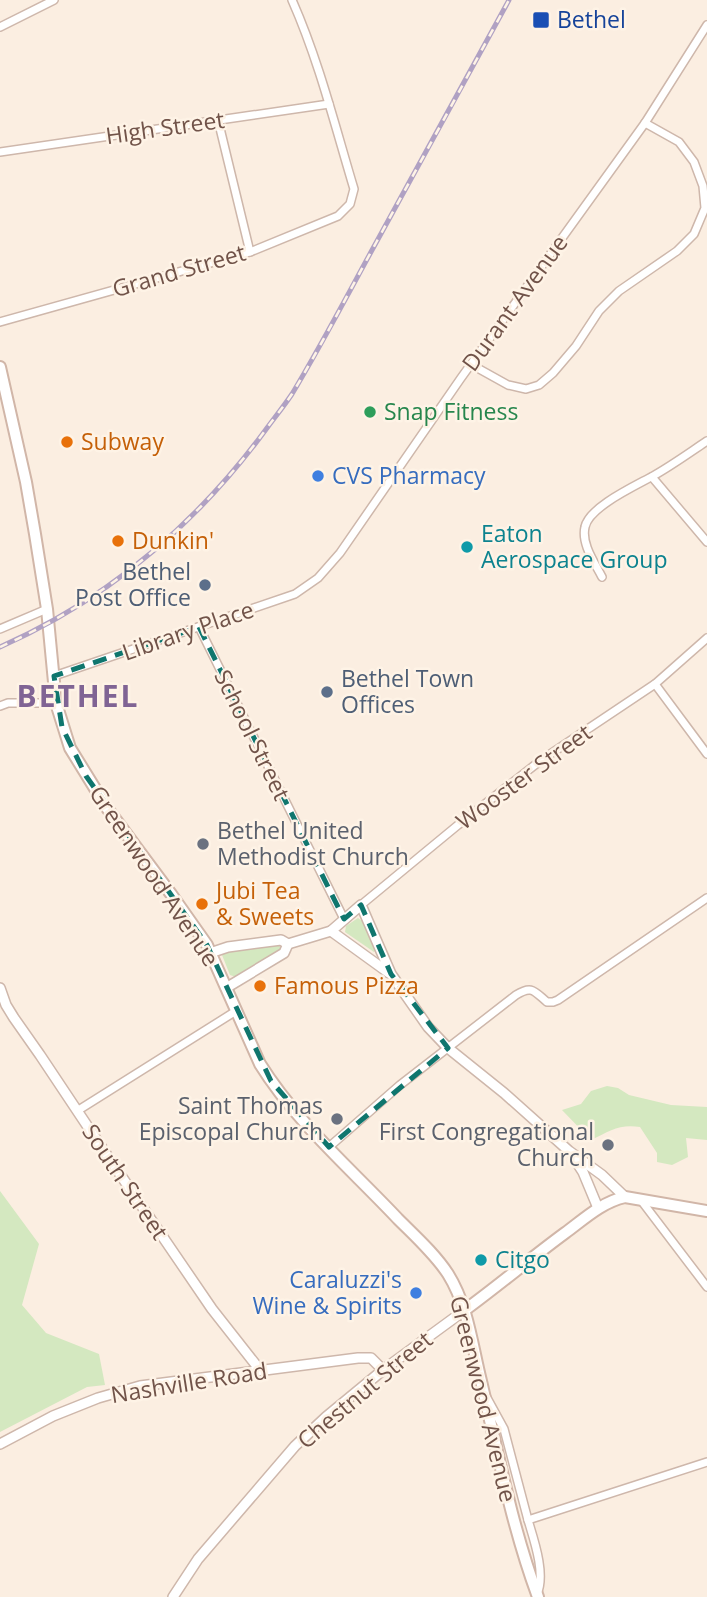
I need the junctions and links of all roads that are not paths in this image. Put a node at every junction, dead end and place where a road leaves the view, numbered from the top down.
1 (54, 0) edge
2 (292, 0) edge
3 (707, 25) edge
4 (0, 27) edge
5 (329, 104) junction
6 (218, 120) junction
7 (645, 122) junction
8 (0, 152) edge
9 (250, 252) junction
10 (0, 322) edge
11 (472, 365) junction
12 (0, 367) edge
13 (707, 441) edge
14 (652, 477) junction
15 (707, 542) edge
16 (602, 577) dead end
17 (318, 578) joint
18 (47, 609) junction
19 (199, 627) junction
20 (0, 629) edge
21 (707, 638) edge
22 (54, 676) junction
23 (655, 684) junction
24 (56, 703) junction
25 (0, 706) edge
26 (707, 754) edge
27 (707, 898) edge
28 (361, 905) junction
29 (344, 919) junction
30 (331, 931) junction
31 (288, 944) junction
32 (210, 953) junction
33 (391, 974) junction
34 (0, 988) edge
35 (226, 988) junction
36 (236, 1011) junction
37 (449, 1048) junction
38 (77, 1111) junction
39 (329, 1147) junction
40 (569, 1151) junction
41 (625, 1197) junction
42 (640, 1199) junction
43 (598, 1208) junction
44 (707, 1211) edge
45 (707, 1287) edge
46 (465, 1310) junction
47 (260, 1370) junction
48 (383, 1370) junction
49 (484, 1392) junction
50 (0, 1444) edge
51 (707, 1462) edge
52 (528, 1520) junction
53 (537, 1596) edge
54 (173, 1597) edge

1 - 4 street
2 - 5 street
3 - 7 street, Durant Avenue
5 - 6 street, High Street
5 - 9 street, Grand Street
6 - 8 street, High Street
6 - 9 street
7 - 11 street, Durant Avenue
7 - 11 street
9 - 10 street, Grand Street
11 - 17 street, Durant Avenue
12 - 18 main road, Greenwood Avenue
13 - 14 street
14 - 15 street
14 - 16 street
17 - 19 street, Library Place
18 - 20 street
18 - 22 main road, Greenwood Avenue
19 - 22 street, Library Place
19 - 29 street, School Street
21 - 23 street, Wooster Street
22 - 24 main road, Greenwood Avenue
23 - 26 street
23 - 28 street, Wooster Street
24 - 25 street
24 - 32 main road, Greenwood Avenue
27 - 37 street
28 - 29 street, Wooster Street
28 - 33 street
29 - 30 street, Wooster Street
30 - 31 street
30 - 33 street
31 - 32 street
31 - 35 street
32 - 35 main road, Greenwood Avenue
33 - 37 street
34 - 38 street, South Street
35 - 36 main road, Greenwood Avenue
36 - 38 street
36 - 39 main road, Greenwood Avenue
37 - 39 street
37 - 40 street
38 - 47 street, South Street
39 - 46 main road, Greenwood Avenue
40 - 41 street
40 - 43 street
41 - 42 main road
41 - 43 main road, Chestnut Street
42 - 44 main road
42 - 45 street
43 - 46 main road, Chestnut Street
46 - 48 street, Chestnut Street
46 - 49 main road, Greenwood Avenue
47 - 48 street, Nashville Road
47 - 50 street, Nashville Road
48 - 54 street, Chestnut Street
49 - 52 street
49 - 53 main road, Greenwood Avenue
51 - 52 street
52 - 53 street

